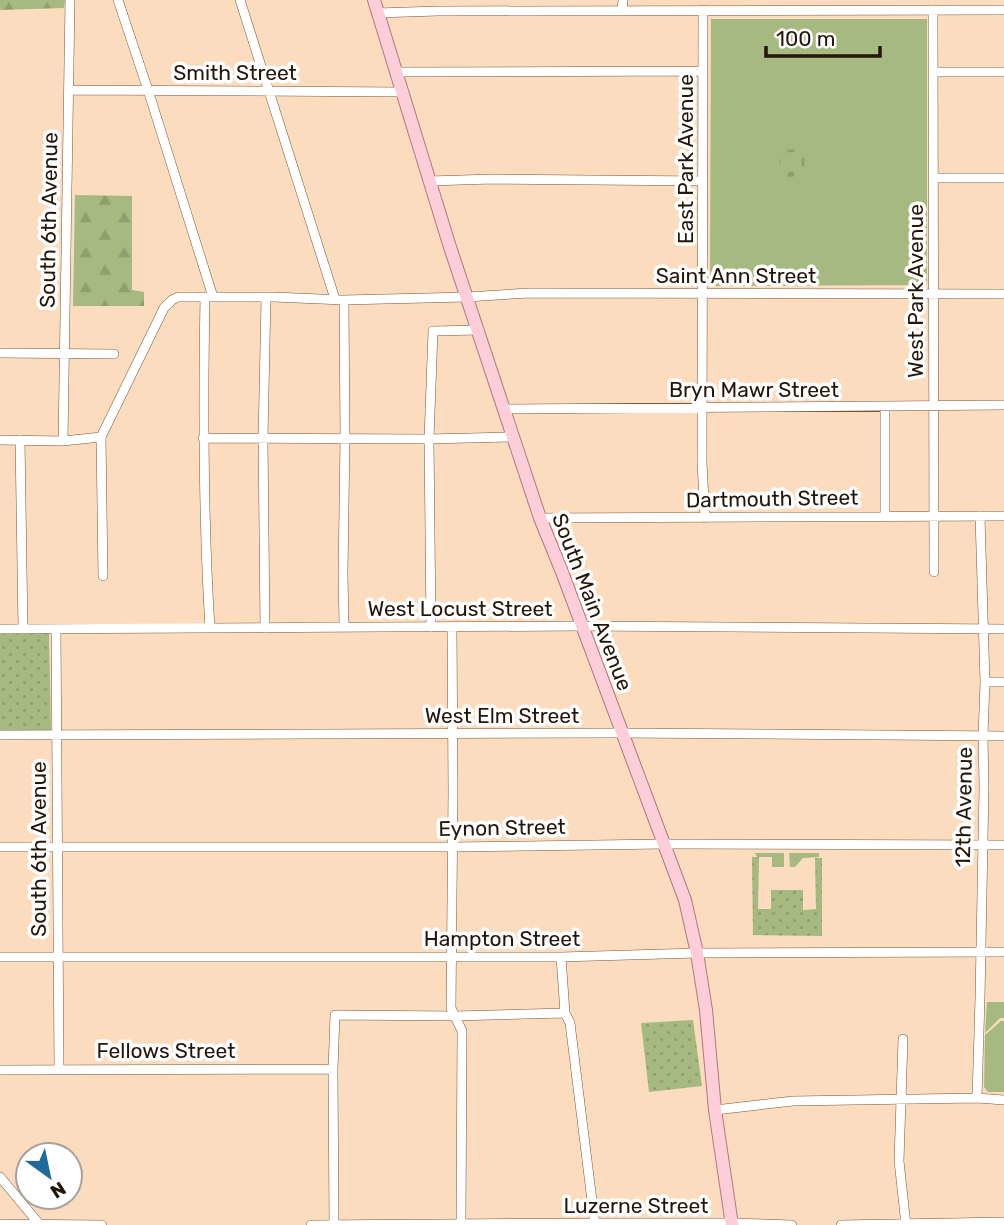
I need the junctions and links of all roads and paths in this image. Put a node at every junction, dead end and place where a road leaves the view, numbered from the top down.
1 (70, 0) edge
2 (118, 0) edge
3 (240, 0) edge
4 (622, 0) edge
5 (989, 5) edge
6 (375, 6) edge
7 (704, 10) junction
8 (933, 10) junction
9 (1004, 10) edge
10 (622, 11) junction
11 (703, 71) junction
12 (396, 72) junction
13 (933, 72) junction
14 (1004, 72) edge
15 (69, 89) junction
16 (148, 90) junction
17 (269, 91) junction
18 (402, 92) junction
19 (934, 178) junction
20 (1004, 178) edge
21 (430, 181) junction
22 (703, 181) junction
23 (703, 294) junction
24 (1004, 294) edge
25 (934, 295) junction
26 (209, 297) junction
27 (467, 297) junction
28 (265, 298) junction
29 (339, 300) junction
30 (479, 330) junction
31 (0, 354) edge
32 (65, 354) junction
33 (114, 354) dead end
34 (934, 405) junction
35 (1004, 405) edge
36 (885, 406) junction
37 (505, 409) junction
38 (703, 409) junction
39 (101, 437) junction
40 (514, 437) junction
41 (203, 438) junction
42 (263, 439) junction
43 (345, 439) junction
44 (429, 439) junction
45 (0, 440) edge
46 (20, 440) junction
47 (62, 441) junction
48 (885, 515) junction
49 (934, 515) junction
50 (980, 516) junction
51 (1004, 516) edge
52 (540, 518) junction
53 (705, 518) junction
54 (934, 572) dead end
55 (103, 576) dead end
56 (344, 626) junction
57 (582, 626) junction
58 (431, 627) junction
59 (452, 627) junction
60 (210, 628) junction
61 (265, 628) junction
62 (983, 628) junction
63 (0, 629) edge
64 (23, 629) junction
65 (56, 629) junction
66 (1004, 629) edge
67 (985, 682) junction
68 (1004, 682) edge
69 (621, 733) junction
70 (453, 734) junction
71 (0, 735) edge
72 (56, 735) junction
73 (983, 735) junction
74 (1004, 736) edge
75 (664, 844) junction
76 (1004, 845) edge
77 (982, 846) junction
78 (0, 847) edge
79 (58, 847) junction
80 (452, 847) junction
81 (980, 952) junction
82 (1004, 952) edge
83 (697, 953) junction
84 (453, 956) junction
85 (0, 957) edge
86 (57, 957) junction
87 (562, 957) junction
88 (565, 1013) junction
89 (456, 1016) junction
90 (903, 1039) dead end
91 (59, 1069) junction
92 (333, 1069) junction
93 (0, 1070) edge
94 (977, 1098) junction
95 (901, 1099) junction
96 (1004, 1100) edge
97 (715, 1110) junction
98 (0, 1177) edge
99 (1004, 1222) edge
100 (0, 1224) edge
101 (40, 1224) edge
102 (595, 1224) edge
103 (732, 1224) edge
104 (906, 1224) edge
105 (102, 1225) edge
106 (311, 1225) edge
107 (334, 1225) edge
108 (461, 1225) edge
109 (792, 1225) edge
110 (841, 1225) edge

1 - 15 street, South 6th Avenue
2 - 16 street
3 - 17 street
4 - 10 street
5 - 8 street
5 - 9 street
6 - 10 street
6 - 12 main road, South Main Avenue
7 - 8 street
7 - 10 street
7 - 11 street, East Park Avenue
8 - 13 street, West Park Avenue
11 - 12 street
11 - 22 street, East Park Avenue
12 - 18 main road, South Main Avenue
13 - 14 street
13 - 19 street, West Park Avenue
15 - 16 street, Smith Street
15 - 32 street, South 6th Avenue
16 - 17 street, Smith Street
16 - 26 street
17 - 18 street, Smith Street
17 - 29 street
18 - 21 main road, South Main Avenue
19 - 20 street
19 - 25 street, West Park Avenue
21 - 22 street
21 - 27 main road, South Main Avenue
22 - 23 street, East Park Avenue
23 - 25 street, Saint Ann Street
23 - 27 street, Saint Ann Street
23 - 38 street, East Park Avenue
24 - 25 street, Saint Ann Street
25 - 34 street, West Park Avenue
26 - 28 street, Saint Ann Street
26 - 39 street, Saint Ann Street
26 - 41 street
27 - 29 street, Saint Ann Street
27 - 30 main road, South Main Avenue
28 - 29 street, Saint Ann Street
28 - 42 street
29 - 43 street
30 - 37 main road, South Main Avenue
30 - 44 street
31 - 32 street
32 - 33 street
32 - 47 street, South 6th Avenue
34 - 35 street, Bryn Mawr Street
34 - 36 street, Bryn Mawr Street
34 - 49 street, West Park Avenue
36 - 38 street, Bryn Mawr Street
36 - 48 street
37 - 38 street, Bryn Mawr Street
37 - 40 main road, South Main Avenue
38 - 53 street, East Park Avenue
39 - 47 street
39 - 55 street
40 - 44 street
40 - 52 main road, South Main Avenue
41 - 42 street
41 - 60 street
42 - 43 street
42 - 61 street
43 - 44 street
43 - 56 street
44 - 58 street
45 - 46 street
46 - 47 street
46 - 64 street
48 - 49 street, Dartmouth Street
48 - 53 street, Dartmouth Street
49 - 50 street, Dartmouth Street
49 - 54 street, West Park Avenue
50 - 51 street, Dartmouth Street
50 - 62 street, 12th Avenue
52 - 53 street, Dartmouth Street
52 - 57 main road, South Main Avenue
56 - 58 street, West Locust Street
56 - 61 street, West Locust Street
57 - 59 street, West Locust Street
57 - 62 street, West Locust Street
57 - 69 main road, South Main Avenue
58 - 59 street, West Locust Street
59 - 70 street
60 - 61 street, West Locust Street
60 - 65 street, West Locust Street
62 - 66 street, West Locust Street
62 - 67 street, 12th Avenue
63 - 64 street, West Locust Street
64 - 65 street, West Locust Street
65 - 72 street, South 6th Avenue
67 - 68 street
67 - 73 street, 12th Avenue
69 - 70 street, West Elm Street
69 - 73 street, West Elm Street
69 - 75 main road, South Main Avenue
70 - 72 street, West Elm Street
70 - 80 street
71 - 72 street, West Elm Street
72 - 79 street, South 6th Avenue
73 - 74 street, West Elm Street
73 - 77 street, 12th Avenue
75 - 77 street, Eynon Street
75 - 80 street, Eynon Street
75 - 83 main road, South Main Avenue
76 - 77 street, Eynon Street
77 - 81 street, 12th Avenue
78 - 79 street, Eynon Street
79 - 80 street, Eynon Street
79 - 86 street, South 6th Avenue
80 - 84 street
81 - 82 street, Hampton Street
81 - 83 street, Hampton Street
81 - 94 street, 12th Avenue
83 - 87 street, Hampton Street
83 - 97 main road, South Main Avenue
84 - 86 street, Hampton Street
84 - 87 street, Hampton Street
84 - 89 street
85 - 86 street, Hampton Street
86 - 91 street, South 6th Avenue
87 - 88 street
88 - 89 street
88 - 102 street
89 - 92 street
89 - 108 street
90 - 95 street
91 - 92 street, Fellows Street
91 - 93 street, Fellows Street
92 - 107 street
94 - 95 street
94 - 96 street
95 - 97 street
95 - 104 street
97 - 103 main road, South Main Avenue
98 - 101 street
99 - 104 street
100 - 101 street
101 - 105 street
102 - 103 street, Luzerne Street
102 - 108 street, Luzerne Street
103 - 109 street, Luzerne Street
104 - 110 street
106 - 107 street, Luzerne Street
107 - 108 street, Luzerne Street

